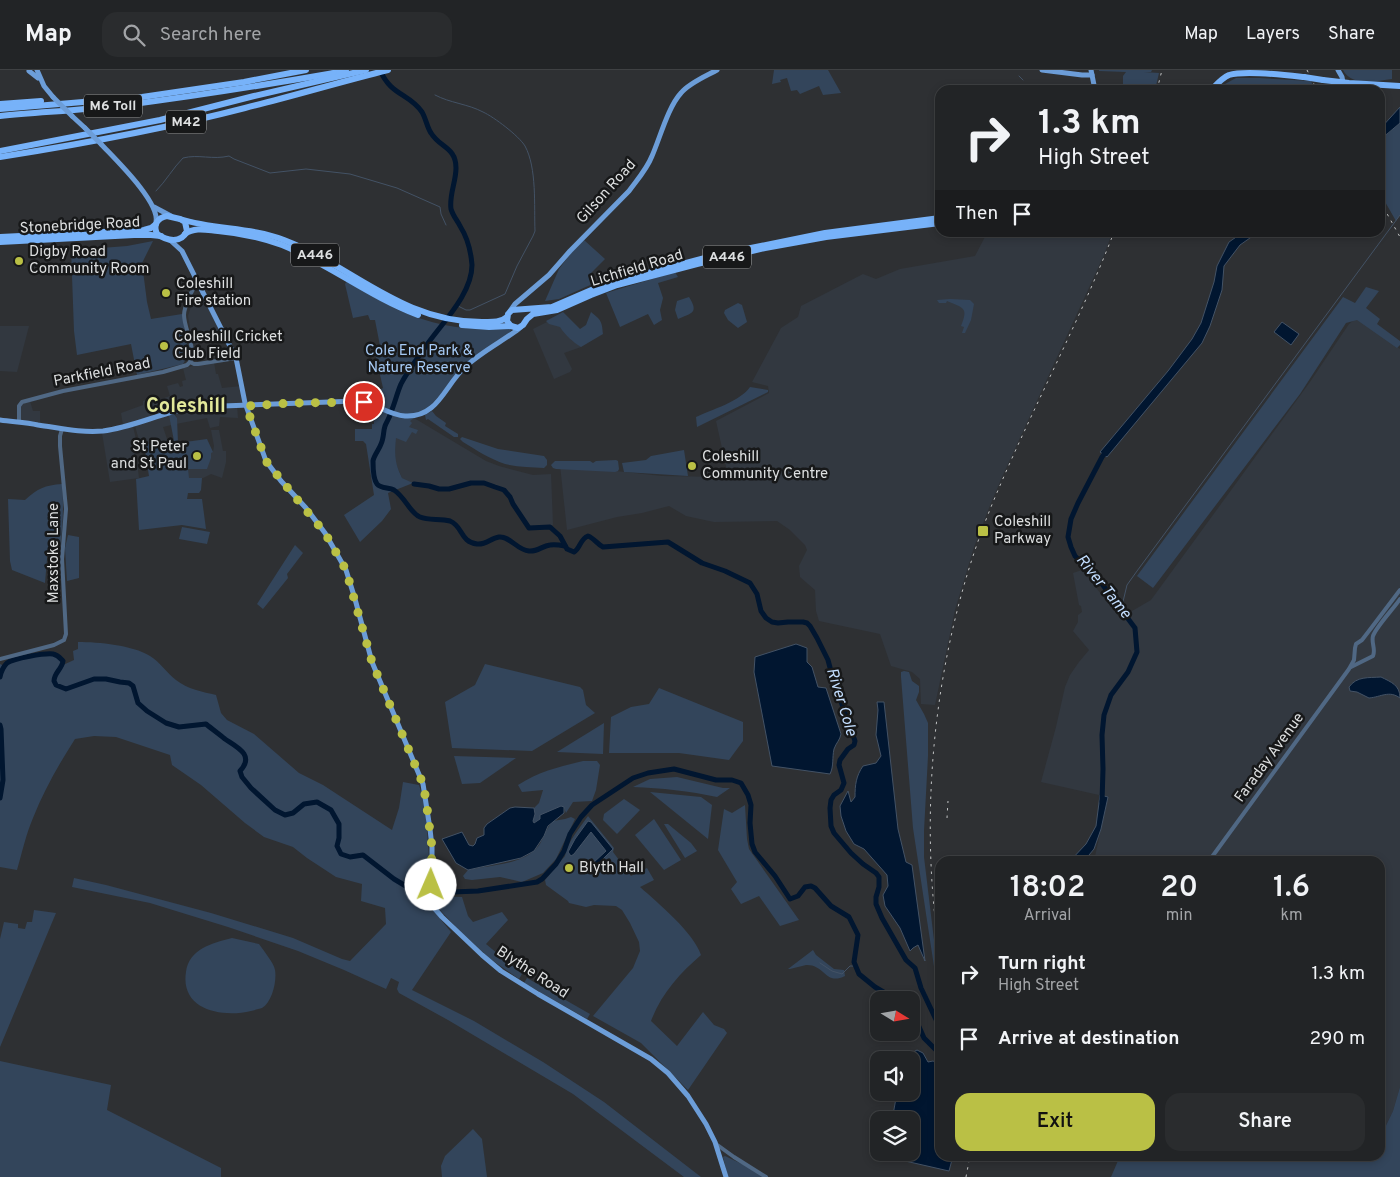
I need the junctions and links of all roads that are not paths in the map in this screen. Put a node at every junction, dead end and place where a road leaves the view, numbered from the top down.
1 (29, 70) edge
2 (37, 70) edge
3 (306, 70) edge
4 (346, 70) edge
5 (388, 70) edge
6 (717, 70) edge
7 (1042, 70) edge
8 (367, 72) edge
9 (1092, 72) edge
10 (1339, 72) edge
11 (334, 73) junction
12 (40, 80) junction
13 (1341, 82) junction
14 (1094, 85) edge
15 (1217, 85) edge
16 (1400, 86) edge
17 (254, 96) junction
18 (121, 99) junction
19 (0, 104) edge
20 (0, 109) edge
21 (0, 116) edge
22 (0, 151) edge
23 (0, 157) edge
24 (152, 205) junction
25 (171, 216) junction
26 (180, 219) junction
27 (935, 219) edge
28 (156, 223) junction
29 (935, 224) edge
30 (185, 235) junction
31 (161, 236) junction
32 (0, 237) edge
33 (169, 240) junction
34 (0, 242) edge
35 (182, 251) junction
36 (198, 282) junction
37 (519, 300) junction
38 (519, 310) junction
39 (509, 315) junction
40 (438, 319) junction
41 (452, 322) junction
42 (522, 325) junction
43 (511, 327) junction
44 (511, 335) junction
45 (236, 358) junction
46 (190, 362) junction
47 (246, 406) junction
48 (0, 420) edge
49 (19, 422) junction
50 (62, 430) junction
51 (1400, 590) edge
52 (1400, 599) edge
53 (1362, 640) junction
54 (1374, 646) junction
55 (1355, 652) junction
56 (0, 659) edge
57 (1366, 659) junction
58 (1349, 669) junction
59 (1214, 856) edge
60 (713, 1140) junction
61 (718, 1152) junction
62 (734, 1157) junction
63 (726, 1177) edge
64 (766, 1177) edge

1 - 12 main road
2 - 12 main road
3 - 18 highway, M42
4 - 11 highway
5 - 8 highway, M42
6 - 37 main road, Gilson Road
7 - 9 main road
8 - 17 highway, M42
8 - 23 highway, M42
9 - 14 main road
10 - 13 main road
11 - 17 highway
11 - 21 highway, M6 Toll
12 - 24 main road, bridge
13 - 15 highway, bridge
13 - 16 highway
17 - 22 highway, M42
18 - 19 highway, M42
18 - 20 highway, M6 Toll
24 - 25 main road
24 - 28 main road
25 - 26 highway
25 - 28 highway
26 - 30 highway
26 - 40 highway, A446
27 - 38 highway, Lichfield Road / A446
28 - 31 highway
28 - 32 highway, Stonebridge Road
29 - 42 highway, Lichfield Road / A446
30 - 33 highway
30 - 35 main road
30 - 40 highway, A446
31 - 33 highway
31 - 34 highway, Stonebridge Road
33 - 35 main road
35 - 36 main road, Blythe Road
36 - 45 main road, Blythe Road
36 - 46 street
37 - 38 main road
37 - 39 main road, Gilson Road
38 - 39 highway
38 - 42 highway
39 - 41 highway, A446
39 - 43 highway
40 - 41 highway, A446
41 - 43 highway, A446
42 - 43 highway
42 - 44 main road, Lichfield Road
43 - 44 main road
44 - 47 main road, Lichfield Road
45 - 46 street, Parkfield Road
45 - 47 main road, Blythe Road
46 - 49 street, Parkfield Road
47 - 50 main road
47 - 60 main road, Blythe Road
48 - 49 main road
49 - 50 main road
50 - 56 street, Maxstoke Lane
51 - 53 street
52 - 54 street
53 - 54 street
53 - 55 street
54 - 57 street
55 - 57 street
55 - 58 street, Faraday Avenue
57 - 58 street, Faraday Avenue
58 - 59 street, Faraday Avenue
60 - 61 main road, Blythe Road
60 - 62 street
61 - 62 street
61 - 63 main road, Blythe Road
62 - 64 street

